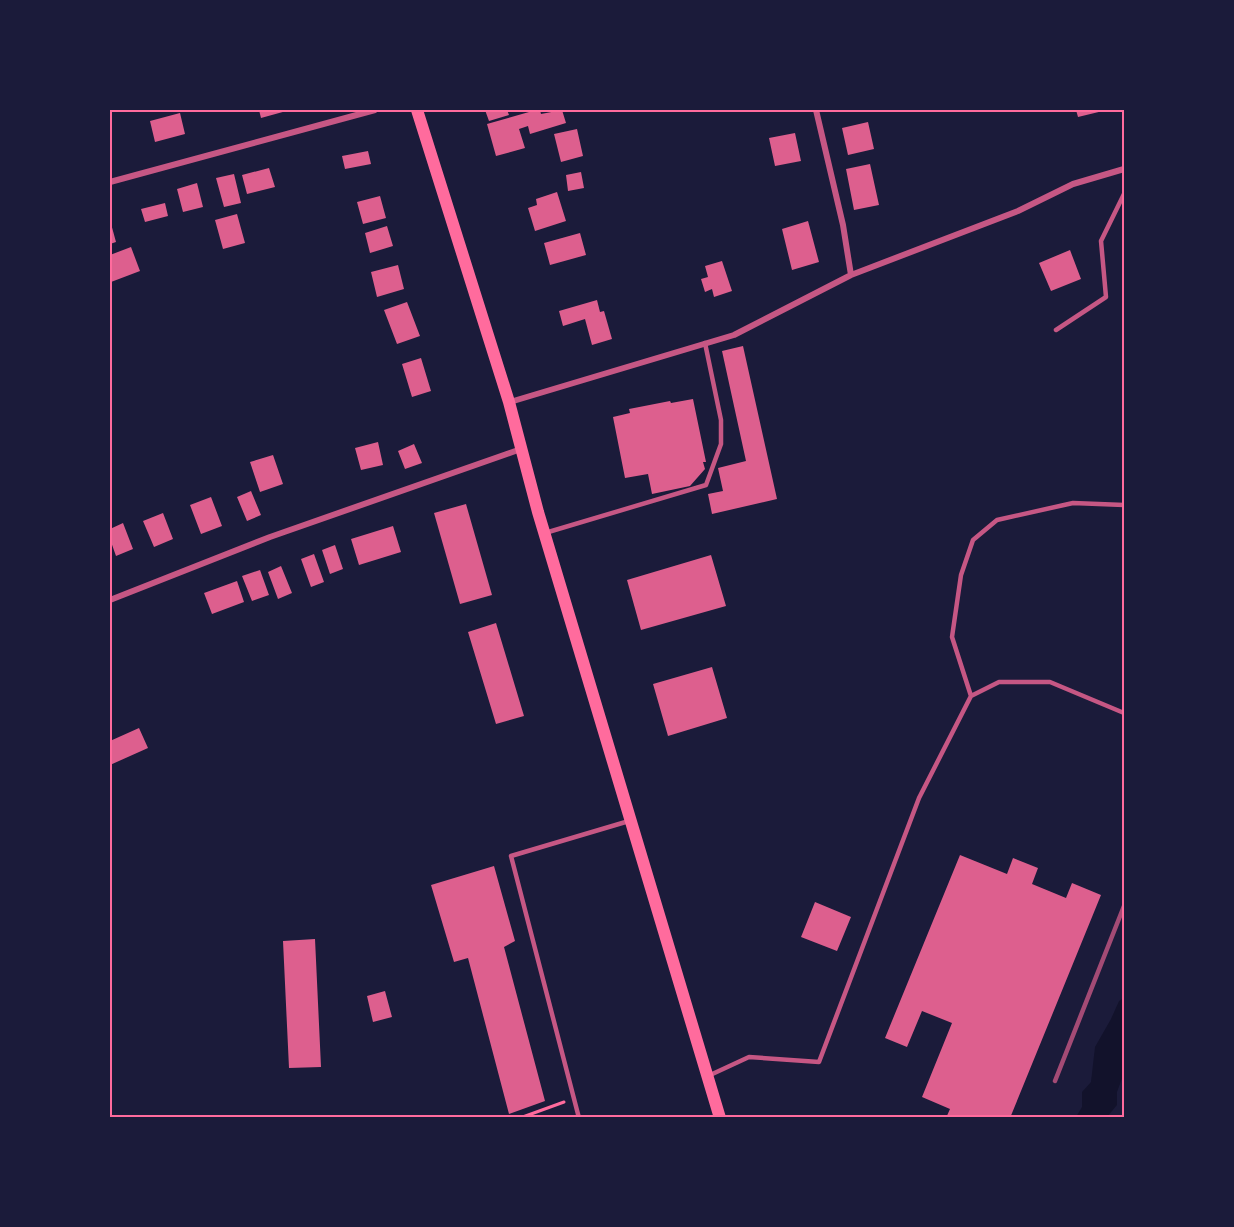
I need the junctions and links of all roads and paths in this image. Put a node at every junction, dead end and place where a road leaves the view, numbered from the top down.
1 (375, 110) edge
2 (417, 110) edge
3 (816, 110) edge
4 (1125, 169) edge
5 (110, 182) edge
6 (1125, 194) edge
7 (851, 275) junction
8 (1056, 330) dead end
9 (705, 343) junction
10 (509, 402) junction
11 (521, 449) junction
12 (1125, 505) edge
13 (544, 533) junction
14 (110, 600) edge
15 (971, 696) junction
16 (1125, 713) edge
17 (632, 820) junction
18 (708, 1076) junction
19 (574, 1098) junction
20 (520, 1118) edge
21 (579, 1118) edge
22 (720, 1118) edge

1 - 5 street
2 - 10 main road
3 - 7 street
4 - 7 street
6 - 8 lane
7 - 9 street
9 - 10 street
9 - 13 lane
10 - 11 main road
11 - 13 main road
11 - 14 street
12 - 15 lane
13 - 17 main road
15 - 16 lane
15 - 18 lane
17 - 18 main road
17 - 19 lane
18 - 22 main road
19 - 20 path
19 - 21 lane

